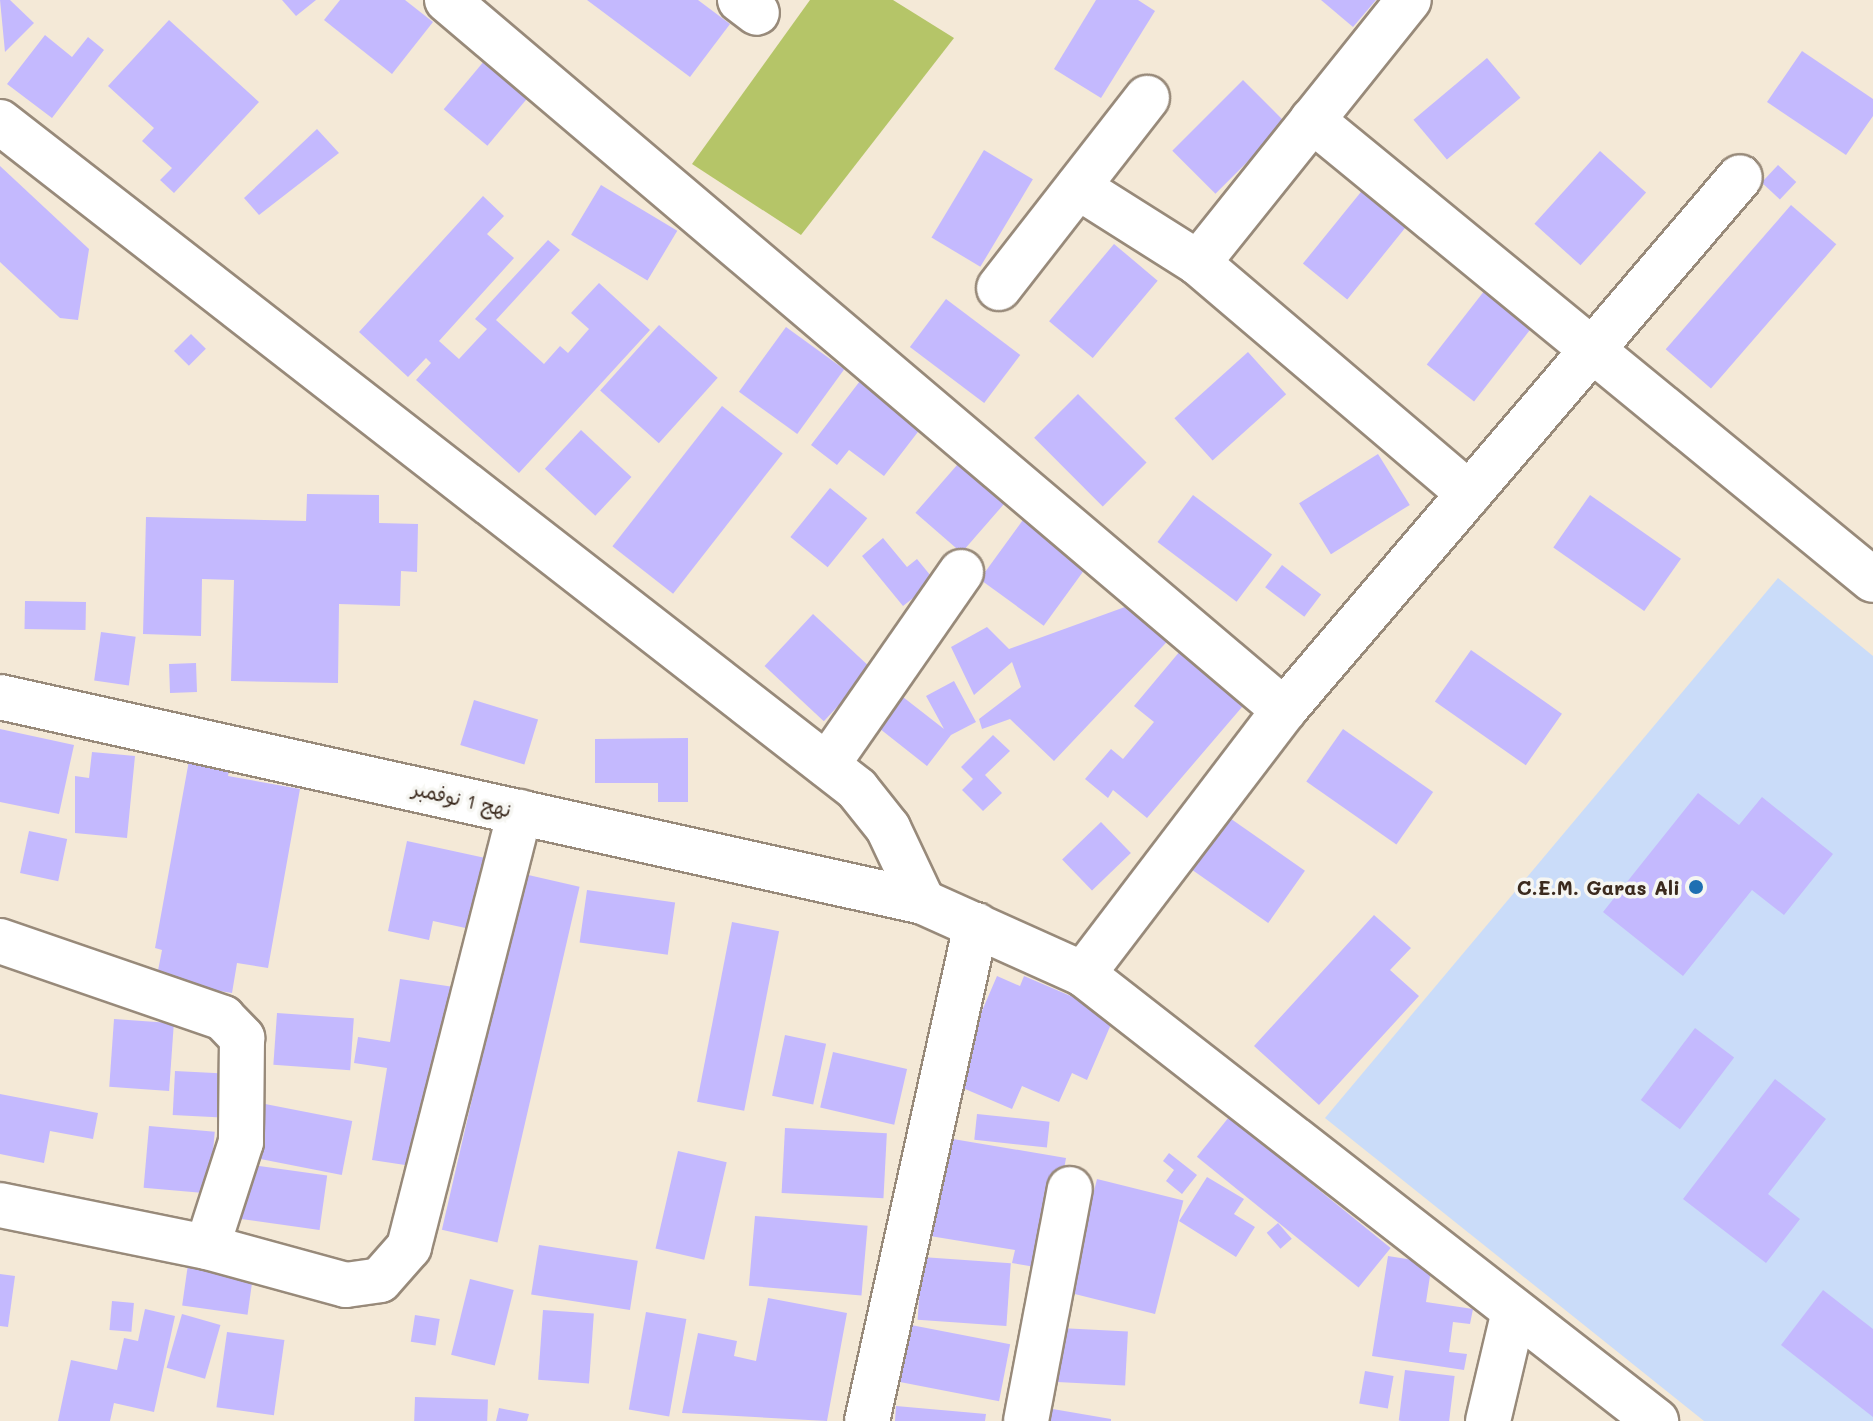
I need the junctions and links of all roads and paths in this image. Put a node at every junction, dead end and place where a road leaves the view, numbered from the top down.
1 (1409, 0) edge
2 (464, 5) edge
3 (1147, 98) dead end
4 (1312, 120) junction
5 (0, 122) edge
6 (1740, 177) dead end
7 (1078, 187) junction
8 (1198, 263) junction
9 (999, 288) dead end
10 (1590, 353) junction
11 (1469, 494) junction
12 (961, 572) dead end
13 (1873, 580) edge
14 (0, 697) edge
15 (1284, 710) junction
16 (827, 765) junction
17 (520, 812) junction
18 (923, 902) junction
19 (976, 925) junction
20 (0, 941) edge
21 (1083, 974) junction
22 (1070, 1189) dead end
23 (0, 1205) edge
24 (207, 1247) junction
25 (1514, 1311) junction
26 (867, 1421) edge
27 (1026, 1421) edge
28 (1488, 1421) edge
29 (1656, 1421) edge

1 - 4 street
2 - 15 street
3 - 7 street
4 - 8 street
4 - 10 street
5 - 16 street
6 - 10 street
7 - 8 street
7 - 9 street
8 - 11 street
10 - 11 street
10 - 13 street
11 - 15 street
12 - 16 street
14 - 17 street, نهج 1 نوفمبر
15 - 21 street
16 - 18 street
17 - 18 street, نهج 1 نوفمبر
17 - 24 street
18 - 19 street, نهج 1 نوفمبر
19 - 21 street, نهج 1 نوفمبر
19 - 26 street
20 - 24 street
21 - 25 street, نهج 1 نوفمبر
22 - 27 street
23 - 24 street
25 - 28 street
25 - 29 street, نهج 1 نوفمبر

